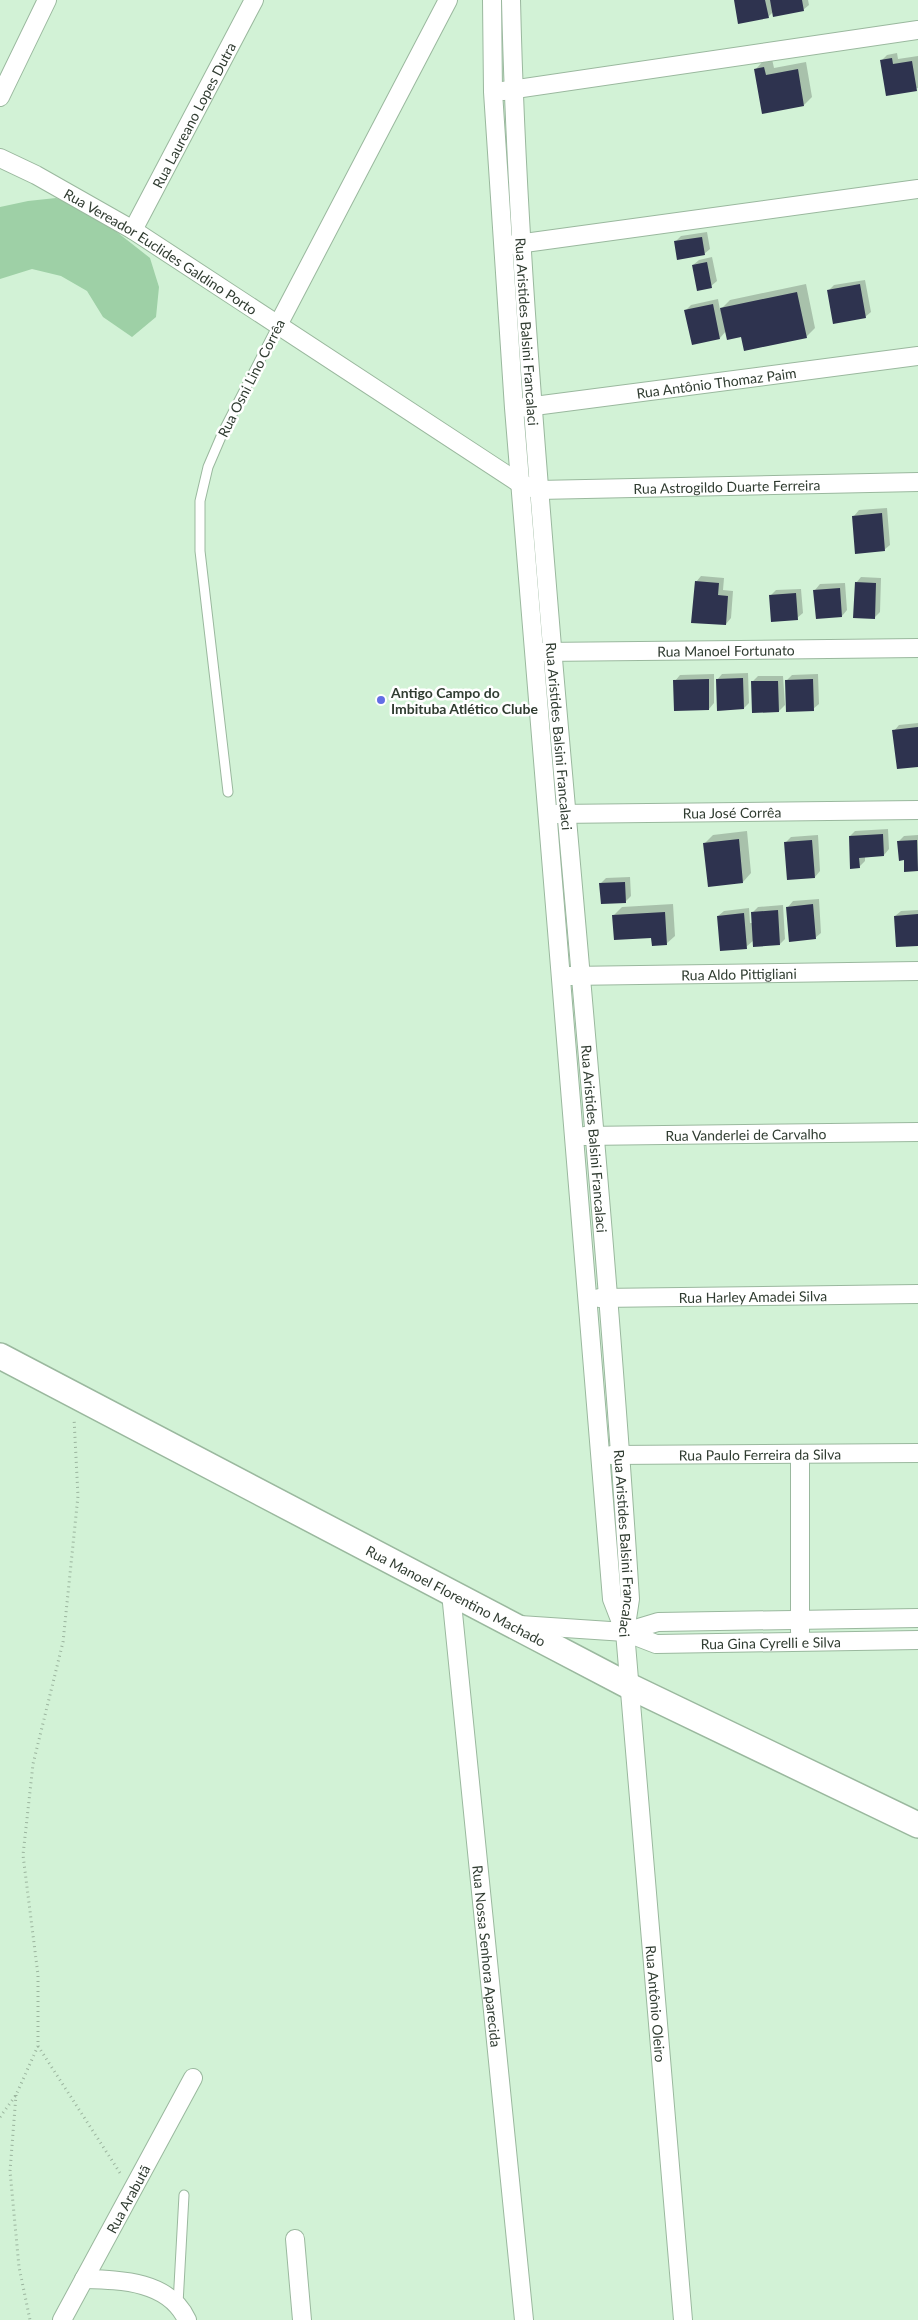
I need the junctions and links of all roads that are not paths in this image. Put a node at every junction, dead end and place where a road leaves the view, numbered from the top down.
1 (47, 0) edge
2 (254, 0) edge
3 (448, 0) edge
4 (492, 0) edge
5 (511, 0) edge
6 (918, 30) edge
7 (513, 89) junction
8 (493, 92) junction
9 (0, 97) edge
10 (0, 158) edge
11 (918, 189) edge
12 (133, 230) junction
13 (521, 243) junction
14 (502, 246) junction
15 (278, 326) junction
16 (918, 356) edge
17 (522, 407) junction
18 (918, 482) edge
19 (519, 483) junction
20 (538, 490) junction
21 (918, 648) edge
22 (534, 652) junction
23 (553, 652) junction
24 (228, 792) dead end
25 (918, 810) edge
26 (547, 814) junction
27 (566, 814) junction
28 (918, 971) edge
29 (561, 976) junction
30 (580, 976) junction
31 (918, 1132) edge
32 (574, 1136) junction
33 (594, 1136) junction
34 (918, 1294) edge
35 (586, 1298) junction
36 (609, 1298) junction
37 (0, 1356) edge
38 (918, 1453) edge
39 (800, 1454) junction
40 (601, 1455) junction
41 (621, 1455) junction
42 (451, 1593) junction
43 (918, 1618) edge
44 (800, 1620) junction
45 (512, 1624) junction
46 (625, 1632) junction
47 (918, 1640) edge
48 (800, 1642) junction
49 (629, 1686) junction
50 (918, 1825) edge
51 (193, 2078) dead end
52 (184, 2195) dead end
53 (295, 2239) dead end
54 (84, 2279) junction
55 (178, 2304) junction
56 (62, 2320) edge
57 (187, 2320) edge
58 (302, 2320) edge
59 (524, 2320) edge
60 (684, 2320) edge

1 - 9 street
2 - 12 street, Rua Laureano Lopes Dutra
3 - 15 street, Rua Osni Lino Corrêa
4 - 8 street, Rua Aristides Balsini Francalaci
5 - 7 street, Rua Aristides Balsini Francalaci
6 - 7 street
7 - 8 street
7 - 13 street, Rua Aristides Balsini Francalaci
8 - 14 street, Rua Aristides Balsini Francalaci
10 - 12 street, Rua Vereador Euclides Galdino Porto
11 - 13 street
12 - 15 street, Rua Vereador Euclides Galdino Porto
13 - 14 street
13 - 17 street, Rua Aristides Balsini Francalaci
14 - 17 street, Rua Aristides Balsini Francalaci
15 - 19 street, Rua Vereador Euclides Galdino Porto
15 - 24 lane, Rua Osni Lino Corrêa
16 - 17 street, Rua Antônio Thomaz Paim
17 - 19 street, Rua Aristides Balsini Francalaci
17 - 20 street, Rua Aristides Balsini Francalaci
18 - 20 street, Rua Astrogildo Duarte Ferreira
19 - 20 street, Rua Vereador Euclides Galdino Porto
19 - 22 street, Rua Aristides Balsini Francalaci
20 - 23 street, Rua Aristides Balsini Francalaci
21 - 23 street, Rua Manoel Fortunato
22 - 23 street, Rua Manoel Fortunato
22 - 26 street, Rua Aristides Balsini Francalaci
23 - 27 street, Rua Aristides Balsini Francalaci
25 - 27 street, Rua José Corrêa
26 - 27 street, Rua José Corrêa
26 - 29 street, Rua Aristides Balsini Francalaci
27 - 30 street, Rua Aristides Balsini Francalaci
28 - 30 street, Rua Aldo Pittigliani
29 - 30 street, Rua Aldo Pittigliani
29 - 32 street, Rua Aristides Balsini Francalaci
30 - 33 street, Rua Aristides Balsini Francalaci
31 - 33 street, Rua Vanderlei de Carvalho
32 - 33 street, Rua Vanderlei de Carvalho
32 - 35 street, Rua Aristides Balsini Francalaci
33 - 36 street, Rua Aristides Balsini Francalaci
34 - 36 street, Rua Harley Amadei Silva
35 - 36 street, Rua Harley Amadei Silva
35 - 40 street, Rua Aristides Balsini Francalaci
36 - 41 street, Rua Aristides Balsini Francalaci
37 - 42 main road, Rua Manoel Florentino Machado
38 - 39 street, Rua Paulo Ferreira da Silva
39 - 41 street, Rua Paulo Ferreira da Silva
39 - 44 street
40 - 41 street, Rua Paulo Ferreira da Silva
40 - 46 street, Rua Aristides Balsini Francalaci
41 - 46 street, Rua Aristides Balsini Francalaci
42 - 45 main road, Rua Manoel Florentino Machado
42 - 59 street, Rua Nossa Senhora Aparecida
43 - 44 street, Rua Gina Cyrelli e Silva
44 - 46 street, Rua Gina Cyrelli e Silva
44 - 48 street
45 - 46 street, Rua Gina Cyrelli e Silva
45 - 49 main road, Rua Manoel Florentino Machado
46 - 48 street, Rua Gina Cyrelli e Silva
46 - 49 street, Rua Antônio Oleiro
47 - 48 street, Rua Gina Cyrelli e Silva
49 - 50 main road, Rua Manoel Florentino Machado
49 - 60 street, Rua Antônio Oleiro
51 - 54 street, Rua Arabutã
52 - 55 lane
53 - 58 street
54 - 55 street
54 - 56 street, Rua Arabutã
55 - 57 street

